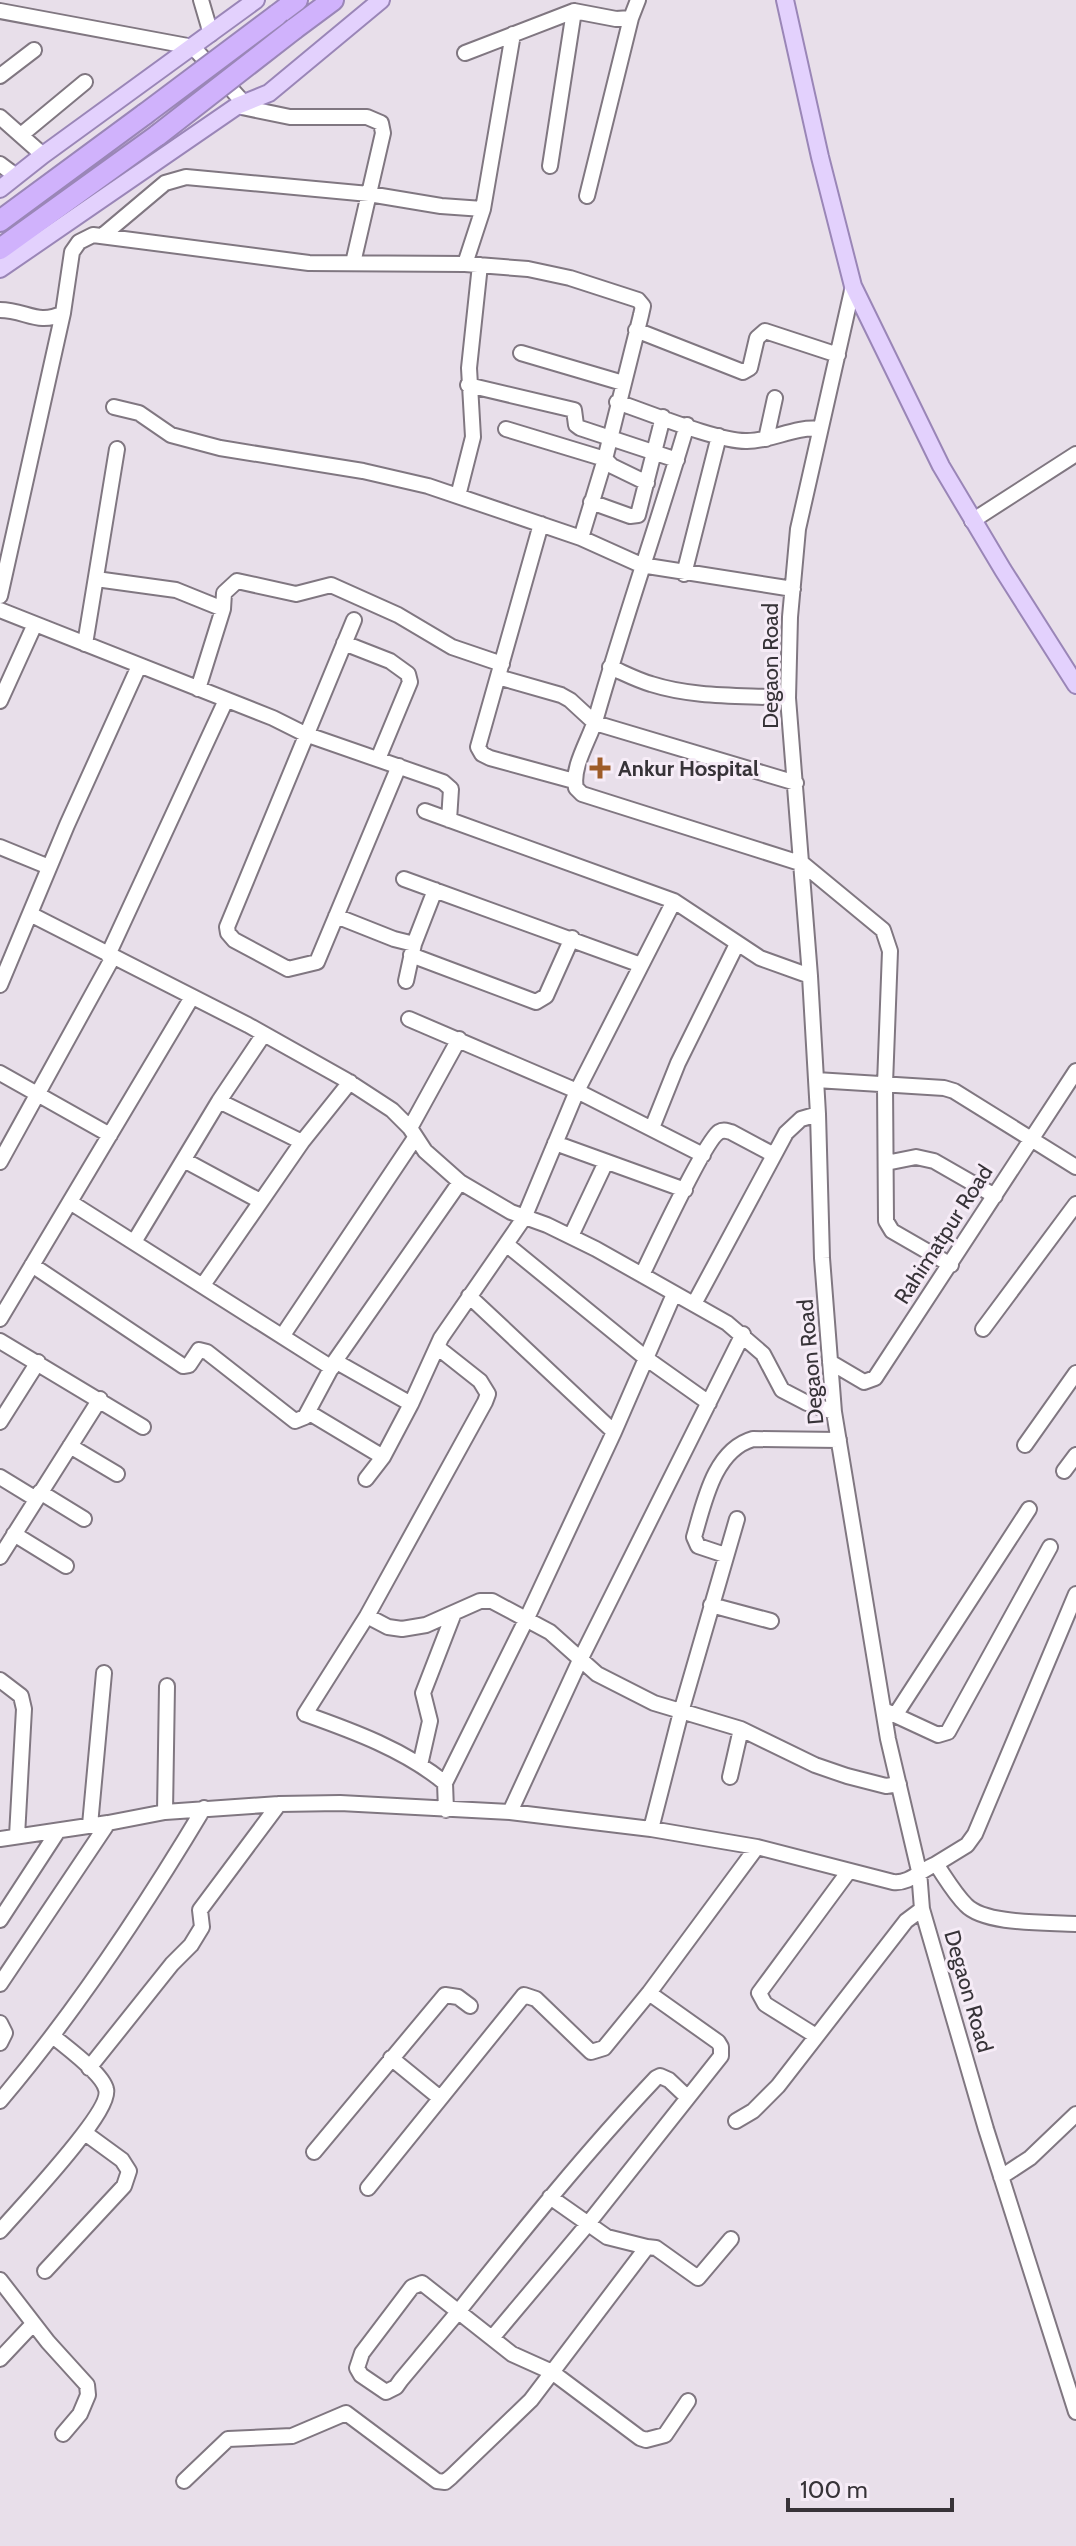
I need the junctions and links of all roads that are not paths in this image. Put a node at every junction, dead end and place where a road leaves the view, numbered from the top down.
1 (201, 0) edge
2 (256, 0) edge
3 (297, 0) edge
4 (333, 0) edge
5 (381, 0) edge
6 (638, 0) edge
7 (785, 0) edge
8 (0, 11) edge
9 (574, 11) junction
10 (631, 18) junction
11 (211, 34) junction
12 (513, 34) junction
13 (193, 47) junction
14 (34, 50) dead end
15 (465, 53) dead end
16 (0, 76) edge
17 (85, 82) dead end
18 (240, 104) junction
19 (0, 117) edge
20 (21, 135) junction
21 (43, 155) junction
22 (0, 164) edge
23 (550, 166) dead end
24 (16, 176) junction
25 (0, 189) edge
26 (369, 194) junction
27 (587, 196) dead end
28 (483, 209) junction
29 (0, 221) edge
30 (102, 236) junction
31 (0, 249) edge
32 (353, 263) junction
33 (472, 265) junction
34 (0, 269) edge
35 (853, 286) junction
36 (0, 310) edge
37 (63, 313) junction
38 (636, 330) junction
39 (521, 353) dead end
40 (838, 355) junction
41 (623, 383) junction
42 (468, 385) junction
43 (775, 398) dead end
44 (617, 402) junction
45 (114, 407) dead end
46 (663, 417) junction
47 (687, 425) junction
48 (506, 429) dead end
49 (820, 429) junction
50 (609, 436) junction
51 (719, 436) junction
52 (766, 439) junction
53 (117, 449) dead end
54 (655, 452) junction
55 (1076, 454) edge
56 (605, 459) junction
57 (677, 460) junction
58 (647, 483) junction
59 (458, 496) junction
60 (591, 502) junction
61 (972, 521) junction
62 (541, 524) junction
63 (581, 538) junction
64 (641, 565) junction
65 (684, 574) junction
66 (96, 579) junction
67 (793, 589) junction
68 (0, 596) edge
69 (223, 609) junction
70 (0, 610) edge
71 (354, 620) dead end
72 (35, 624) junction
73 (344, 643) junction
74 (85, 644) junction
75 (139, 666) junction
76 (610, 667) junction
77 (500, 671) junction
78 (1076, 685) edge
79 (198, 689) junction
80 (788, 698) junction
81 (226, 700) junction
82 (0, 701) edge
83 (595, 723) junction
84 (305, 734) junction
85 (378, 759) junction
86 (399, 766) junction
87 (574, 781) junction
88 (796, 783) junction
89 (425, 811) dead end
90 (449, 820) junction
91 (0, 847) edge
92 (803, 864) junction
93 (49, 867) junction
94 (404, 879) dead end
95 (435, 890) junction
96 (674, 901) junction
97 (30, 914) junction
98 (336, 916) junction
99 (572, 938) junction
100 (737, 944) junction
101 (412, 950) junction
102 (111, 956) junction
103 (641, 965) junction
104 (810, 976) junction
105 (406, 981) dead end
106 (0, 985) edge
107 (192, 997) junction
108 (409, 1019) dead end
109 (264, 1034) junction
110 (459, 1039) junction
111 (1076, 1071) edge
112 (0, 1073) edge
113 (816, 1080) junction
114 (350, 1082) junction
115 (885, 1084) junction
116 (577, 1091) junction
117 (38, 1094) junction
118 (219, 1101) junction
119 (818, 1114) junction
120 (652, 1128) junction
121 (413, 1133) junction
122 (110, 1135) junction
123 (1032, 1138) junction
124 (302, 1142) junction
125 (555, 1143) junction
126 (703, 1155) junction
127 (774, 1155) junction
128 (184, 1160) junction
129 (0, 1162) edge
130 (606, 1162) junction
131 (886, 1163) junction
132 (1076, 1167) edge
133 (460, 1182) junction
134 (685, 1190) junction
135 (995, 1196) junction
136 (260, 1201) junction
137 (70, 1202) junction
138 (1076, 1204) edge
139 (524, 1218) junction
140 (571, 1236) junction
141 (134, 1242) junction
142 (506, 1244) junction
143 (32, 1265) junction
144 (951, 1265) junction
145 (642, 1275) junction
146 (203, 1285) junction
147 (674, 1294) junction
148 (469, 1296) junction
149 (694, 1304) junction
150 (0, 1319) edge
151 (983, 1329) dead end
152 (743, 1334) junction
153 (283, 1335) junction
154 (0, 1341) edge
155 (437, 1347) junction
156 (647, 1359) junction
157 (38, 1362) junction
158 (830, 1362) junction
159 (333, 1365) junction
160 (1076, 1373) edge
161 (100, 1399) junction
162 (709, 1403) junction
163 (411, 1404) junction
164 (308, 1412) junction
165 (834, 1412) junction
166 (0, 1422) edge
167 (143, 1427) dead end
168 (614, 1432) junction
169 (839, 1440) junction
170 (1025, 1445) dead end
171 (70, 1446) junction
172 (1076, 1455) edge
173 (383, 1457) junction
174 (1064, 1471) dead end
175 (117, 1474) dead end
176 (0, 1477) edge
177 (366, 1479) dead end
178 (38, 1496) junction
179 (1029, 1509) dead end
180 (84, 1519) dead end
181 (737, 1519) dead end
182 (14, 1534) junction
183 (1050, 1547) dead end
184 (725, 1555) junction
185 (0, 1557) edge
186 (66, 1566) dead end
187 (1076, 1594) edge
188 (711, 1605) junction
189 (454, 1613) junction
190 (367, 1616) junction
191 (527, 1618) junction
192 (771, 1621) dead end
193 (581, 1658) junction
194 (104, 1673) dead end
195 (0, 1680) edge
196 (167, 1686) dead end
197 (681, 1712) junction
198 (890, 1712) junction
199 (741, 1729) junction
200 (420, 1765) junction
201 (730, 1777) dead end
202 (445, 1783) junction
203 (899, 1784) junction
204 (279, 1804) junction
205 (204, 1808) junction
206 (446, 1810) junction
207 (165, 1812) junction
208 (510, 1812) junction
209 (108, 1823) junction
210 (90, 1825) junction
211 (651, 1829) junction
212 (58, 1831) junction
213 (17, 1836) junction
214 (0, 1839) edge
215 (757, 1847) junction
216 (936, 1864) junction
217 (849, 1871) junction
218 (919, 1871) junction
219 (922, 1909) junction
220 (0, 1920) edge
221 (1076, 1924) edge
222 (0, 1984) edge
223 (649, 1993) junction
224 (470, 2006) dead end
225 (0, 2023) edge
226 (816, 2036) junction
227 (54, 2037) junction
228 (0, 2043) edge
229 (391, 2058) junction
230 (89, 2068) junction
231 (687, 2097) junction
232 (440, 2098) junction
233 (0, 2101) edge
234 (1076, 2114) edge
235 (736, 2121) dead end
236 (85, 2133) junction
237 (314, 2152) dead end
238 (1001, 2177) junction
239 (368, 2188) dead end
240 (550, 2197) junction
241 (587, 2225) junction
242 (0, 2231) edge
243 (731, 2239) dead end
244 (647, 2247) junction
245 (45, 2271) dead end
246 (0, 2280) edge
247 (458, 2312) junction
248 (33, 2324) junction
249 (492, 2338) junction
250 (0, 2359) edge
251 (552, 2372) junction
252 (688, 2401) dead end
253 (1076, 2412) edge
254 (63, 2434) dead end
255 (184, 2481) dead end

1 - 11 street
2 - 11 main road
3 - 29 highway, bridge
4 - 31 highway, bridge
5 - 18 main road
6 - 10 street
7 - 35 main road
8 - 13 street
9 - 10 street
9 - 12 street
9 - 23 street
10 - 27 street
11 - 13 main road
12 - 15 street
12 - 28 street
13 - 18 street
13 - 21 main road
14 - 16 street
17 - 20 street
18 - 26 street
18 - 34 main road
19 - 20 street
20 - 21 street
21 - 24 main road
22 - 24 street
24 - 25 main road
26 - 28 street
26 - 30 street
26 - 32 street
28 - 33 street
30 - 32 street
30 - 37 street
32 - 33 street
33 - 38 street
33 - 42 street
35 - 40 street, Degaon Road
35 - 61 main road
36 - 37 street
37 - 68 street
38 - 40 street
38 - 41 street
39 - 41 street
40 - 49 street, Degaon Road
41 - 44 street
42 - 50 street
42 - 59 street
43 - 52 street
44 - 46 street
44 - 50 street
45 - 59 street
46 - 47 street
46 - 54 street
47 - 51 street
47 - 57 street
48 - 56 street
49 - 52 street
49 - 67 street, Degaon Road
50 - 54 street
50 - 56 street
51 - 52 street
51 - 65 street
53 - 66 street
54 - 57 street
54 - 58 street
55 - 61 street
56 - 58 street
56 - 60 street
57 - 64 street
58 - 60 street
59 - 62 street
60 - 63 street
61 - 78 main road
62 - 63 street
62 - 77 street
63 - 64 street
64 - 65 street
64 - 76 street
65 - 67 street
66 - 69 street
66 - 74 street
67 - 80 street, Degaon Road
69 - 77 street
69 - 79 street
70 - 72 street
71 - 73 street
72 - 74 street
72 - 82 street
73 - 84 street
73 - 85 street
74 - 75 street
75 - 79 street
75 - 93 street
76 - 80 street
76 - 83 street
77 - 83 street
77 - 87 street
79 - 81 street
80 - 88 street, Degaon Road
81 - 84 street
81 - 102 street
83 - 87 street
83 - 88 street
84 - 85 street
84 - 98 street
85 - 86 street
86 - 90 street
86 - 98 street
87 - 92 street
88 - 92 street, Degaon Road
89 - 90 street
90 - 96 street
91 - 93 street
92 - 104 street, Degaon Road
92 - 115 street
93 - 97 street
94 - 95 street
95 - 99 street
95 - 101 street
96 - 100 street
96 - 103 street
97 - 102 street
97 - 106 street
98 - 101 street
99 - 101 street
99 - 103 street
100 - 104 street
100 - 120 street
101 - 105 street
102 - 107 street
102 - 117 street
103 - 116 street
104 - 113 street, Degaon Road
107 - 109 street
107 - 122 street
108 - 110 street
109 - 114 street
109 - 118 street
110 - 116 street
110 - 121 street
111 - 123 street, Rahimatpur Road
112 - 117 street
113 - 115 street
113 - 119 street, Degaon Road
114 - 121 street
114 - 124 street
115 - 123 street
115 - 131 street
116 - 120 street
116 - 125 street
117 - 122 street
117 - 129 street
118 - 124 street
118 - 128 street
119 - 127 street
119 - 158 street, Degaon Road
120 - 126 street
121 - 133 street
121 - 153 street
122 - 137 street
123 - 132 street
123 - 135 street, Rahimatpur Road
124 - 136 street
125 - 130 street
125 - 139 street
126 - 127 street
126 - 134 street
127 - 149 street
128 - 136 street
128 - 141 street
130 - 134 street
130 - 140 street
131 - 135 street
131 - 144 street
133 - 139 street
133 - 159 street
134 - 145 street
135 - 144 street, Rahimatpur Road
136 - 146 street
137 - 141 street
137 - 143 street
138 - 151 street
139 - 140 street
139 - 142 street
140 - 145 street
141 - 146 street
142 - 148 street
142 - 156 street
143 - 150 street
143 - 164 street
144 - 158 street, Rahimatpur Road
145 - 147 street
146 - 153 street
147 - 149 street
147 - 156 street
148 - 155 street
148 - 168 street
149 - 152 street
152 - 162 street
152 - 165 street
153 - 159 street
154 - 157 street
155 - 163 street
155 - 190 street
156 - 162 street
156 - 168 street
157 - 161 street
157 - 166 street
158 - 165 street, Degaon Road
159 - 163 street
159 - 164 street
160 - 170 street
161 - 167 street
161 - 171 street
162 - 193 street
163 - 173 street
164 - 173 street
165 - 169 street, Degaon Road
168 - 191 street
169 - 184 street
169 - 198 street, Degaon Road
171 - 175 street
171 - 178 street
172 - 174 street
173 - 177 street
176 - 178 street
178 - 180 street
178 - 182 street
179 - 198 street
181 - 184 street
182 - 185 street
182 - 186 street
183 - 198 street
184 - 188 street
187 - 216 street
188 - 192 street
188 - 197 street
189 - 190 street
189 - 191 street
189 - 200 street
190 - 200 street
191 - 193 street
191 - 202 street
193 - 197 street
193 - 208 street
194 - 210 street
195 - 213 street
196 - 207 street
197 - 199 street
197 - 211 street
198 - 203 street, Degaon Road
199 - 201 street
199 - 203 street
200 - 202 street
202 - 206 street
203 - 218 street, Degaon Road
204 - 205 street
204 - 206 street
204 - 230 street
205 - 207 street
205 - 227 street
206 - 208 street
207 - 209 street
208 - 211 street
209 - 210 street
209 - 222 street
210 - 212 street
211 - 215 street
212 - 213 street
212 - 220 street
213 - 214 street
215 - 217 street
215 - 223 street
216 - 218 street
216 - 221 street
217 - 218 street
217 - 226 street
218 - 219 street, Degaon Road
219 - 226 street
219 - 238 street, Degaon Road
223 - 231 street
223 - 232 street
224 - 229 street
225 - 228 street
226 - 235 street
227 - 230 street
227 - 233 street
229 - 232 street
229 - 237 street
230 - 236 street
231 - 240 street
231 - 241 street
232 - 239 street
234 - 238 street
236 - 242 street
236 - 245 street
238 - 253 street, Degaon Road
240 - 241 street
240 - 247 street
241 - 244 street
241 - 249 street
243 - 244 street
244 - 251 street
246 - 248 street
247 - 247 street
247 - 249 street
248 - 250 street
248 - 254 street
249 - 251 street
251 - 252 street
251 - 255 street

